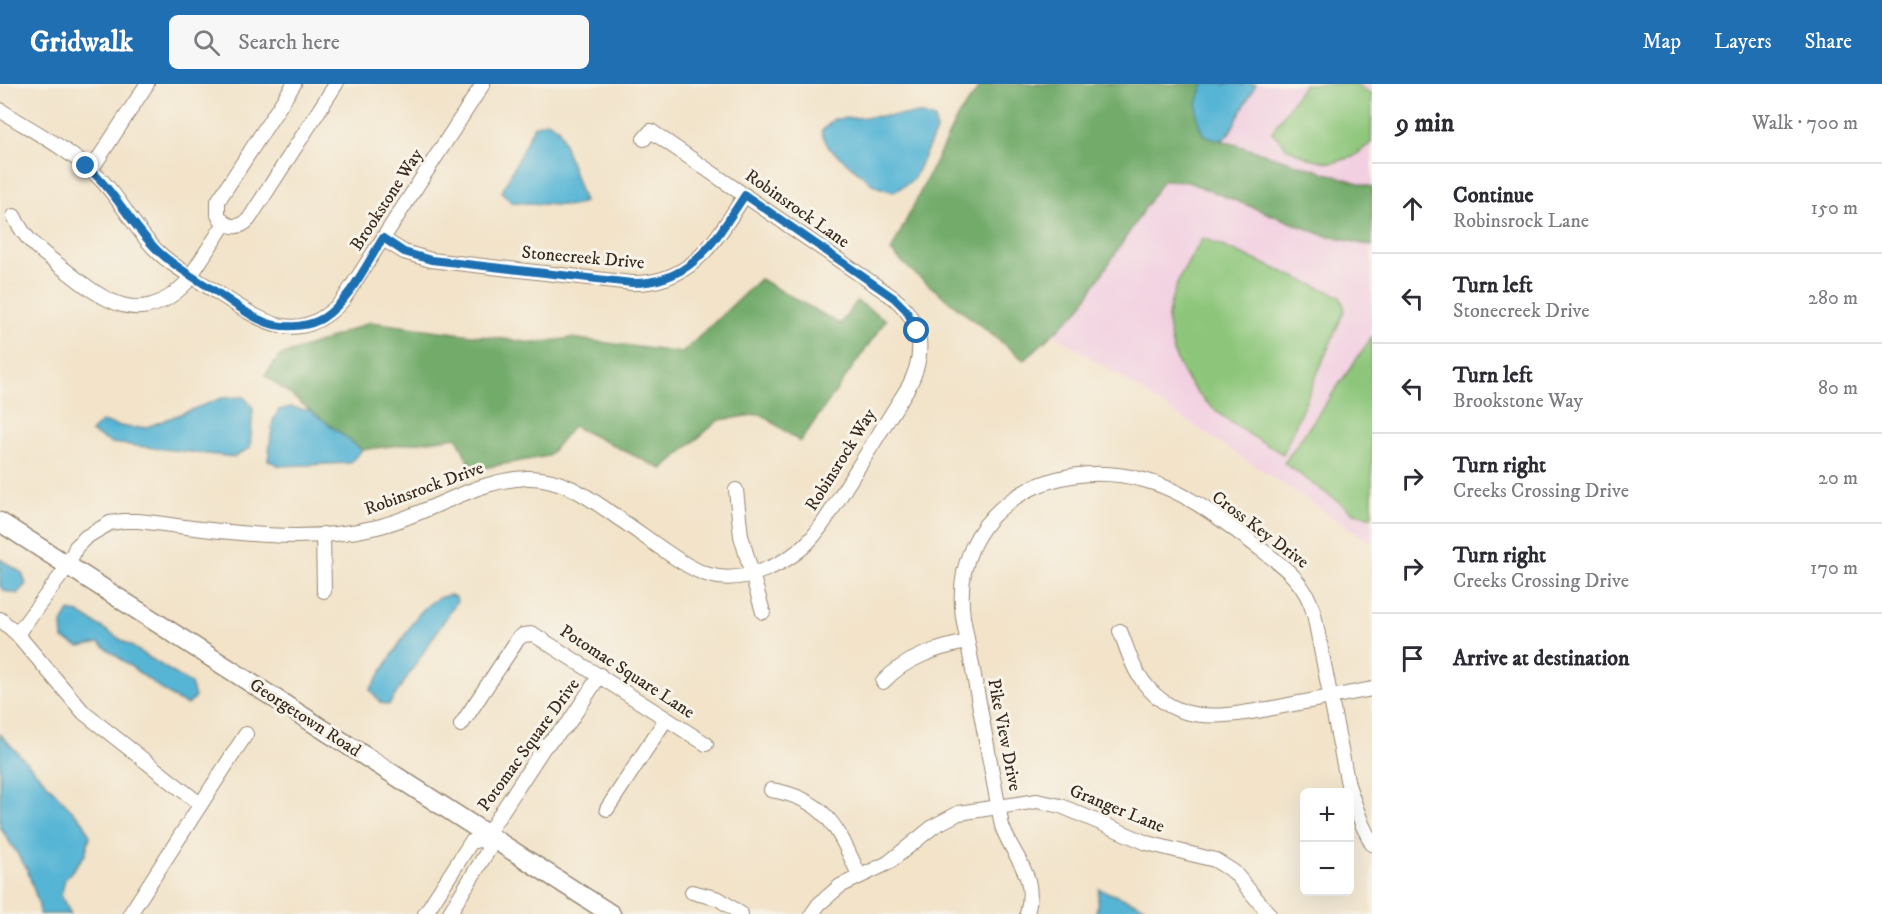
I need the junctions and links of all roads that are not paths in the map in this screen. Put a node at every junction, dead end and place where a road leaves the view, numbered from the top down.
1 (147, 84) edge
2 (294, 84) edge
3 (336, 84) edge
4 (483, 84) edge
5 (0, 110) edge
6 (644, 140) dead end
7 (91, 170) junction
8 (745, 195) junction
9 (14, 216) dead end
10 (225, 224) junction
11 (383, 238) junction
12 (191, 276) junction
13 (918, 335) joint
14 (736, 490) dead end
15 (1010, 501) joint
16 (0, 522) edge
17 (323, 534) junction
18 (68, 566) junction
19 (751, 573) junction
20 (324, 591) dead end
21 (763, 612) dead end
22 (0, 619) edge
23 (1120, 631) dead end
24 (17, 634) junction
25 (967, 642) junction
26 (600, 675) junction
27 (883, 682) dead end
28 (1372, 689) edge
29 (1332, 697) junction
30 (666, 718) junction
31 (461, 725) dead end
32 (246, 734) dead end
33 (706, 744) dead end
34 (771, 790) dead end
35 (201, 804) junction
36 (999, 808) junction
37 (608, 809) dead end
38 (485, 837) junction
39 (1372, 844) edge
40 (859, 875) junction
41 (692, 892) dead end
42 (130, 914) edge
43 (425, 914) edge
44 (449, 914) edge
45 (611, 914) edge
46 (741, 914) edge
47 (812, 914) edge
48 (1027, 914) edge
49 (1269, 914) edge

1 - 7 street
2 - 10 street
3 - 10 street
4 - 11 street, Brookstone Way
5 - 7 street
6 - 8 street, Robinsrock Lane
7 - 12 street
8 - 11 street, Stonecreek Drive
8 - 13 street, Robinsrock Lane
9 - 12 street
10 - 12 street
11 - 12 street, Brookstone Way
13 - 19 street, Robinsrock Way
14 - 19 street
15 - 25 street, Pike View Drive
15 - 29 street, Cross Key Drive
16 - 18 main road, Georgetown Road
17 - 18 street, Robinsrock Drive
17 - 19 street, Robinsrock Drive
17 - 20 street
18 - 24 street, Robinsrock Drive
18 - 38 main road, Georgetown Road
19 - 21 street
22 - 24 street
23 - 29 street
24 - 35 street
25 - 27 street
25 - 36 street, Pike View Drive
26 - 30 street, Potomac Square Lane
26 - 31 street, Potomac Square Lane
26 - 38 street, Potomac Square Drive
28 - 29 street
29 - 39 street, Cross Key Drive
30 - 33 street, Potomac Square Lane
30 - 37 street
32 - 35 street
34 - 40 street
35 - 42 street
36 - 40 street, Pike View Drive
36 - 48 street
36 - 49 street, Granger Lane
38 - 43 street
38 - 44 street
38 - 45 main road, Georgetown Road
40 - 47 street, Pike View Drive
41 - 46 street

